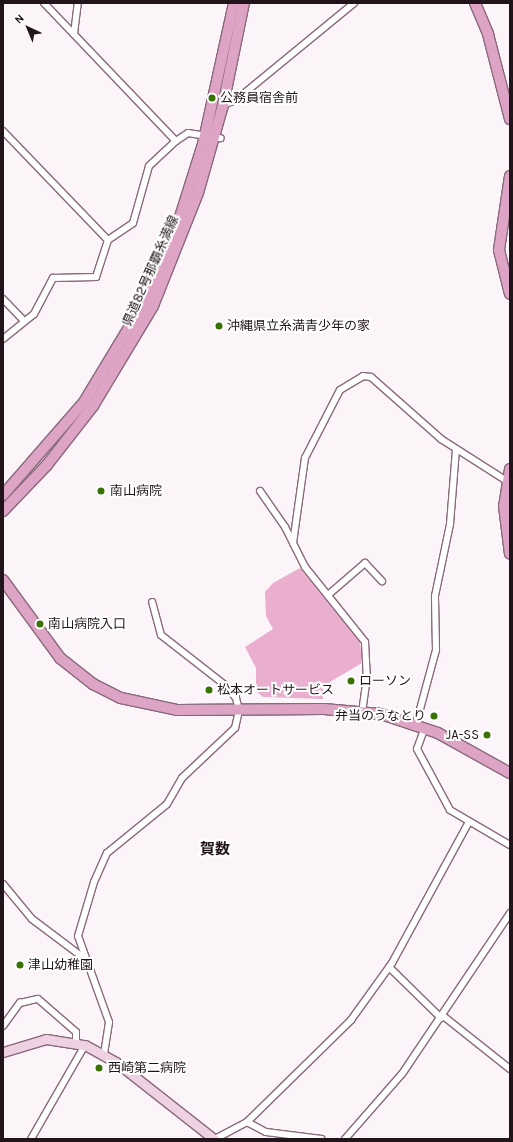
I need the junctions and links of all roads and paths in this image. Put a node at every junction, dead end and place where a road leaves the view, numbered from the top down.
1 (44, 3) edge
2 (78, 3) edge
3 (234, 3) edge
4 (244, 3) edge
5 (354, 3) edge
6 (475, 3) edge
7 (74, 34) junction
8 (223, 105) junction
9 (510, 119) edge
10 (3, 130) edge
11 (214, 136) junction
12 (176, 141) junction
13 (510, 176) edge
14 (108, 240) junction
15 (510, 294) edge
16 (3, 299) edge
17 (23, 320) junction
18 (3, 339) edge
19 (456, 449) junction
20 (510, 469) edge
21 (507, 481) junction
22 (260, 490) dead end
23 (3, 495) edge
24 (3, 511) edge
25 (293, 543) junction
26 (510, 554) edge
27 (3, 580) edge
28 (382, 581) dead end
29 (328, 595) junction
30 (152, 602) dead end
31 (239, 710) junction
32 (362, 711) junction
33 (420, 725) junction
34 (508, 770) edge
35 (469, 822) junction
36 (510, 845) edge
37 (3, 884) edge
38 (510, 913) edge
39 (86, 960) junction
40 (389, 967) junction
41 (441, 1016) junction
42 (3, 1026) edge
43 (80, 1043) junction
44 (3, 1052) edge
45 (104, 1054) junction
46 (510, 1069) edge
47 (247, 1122) junction
48 (31, 1139) edge
49 (215, 1139) edge
50 (322, 1139) edge
51 (345, 1139) edge

1 - 7 street
2 - 7 street
3 - 11 main road, 県道82号那覇糸満線
4 - 8 main road, 県道82号那覇糸満線
5 - 8 street
6 - 9 main road
7 - 12 street
8 - 11 main road, 県道82号那覇糸満線
10 - 14 street
11 - 12 street
11 - 23 main road, 県道82号那覇糸満線
11 - 24 main road, 県道82号那覇糸満線
12 - 14 street
13 - 15 main road
14 - 17 street
16 - 17 street
17 - 18 street
19 - 21 street
19 - 25 street
19 - 33 street
20 - 21 main road
21 - 26 main road
22 - 25 street
25 - 29 street
27 - 31 main road
28 - 29 street
29 - 32 street
30 - 31 street
31 - 32 main road
31 - 39 street
32 - 33 main road
33 - 34 main road
33 - 35 street
35 - 36 street
35 - 40 street
37 - 39 street
38 - 41 street
39 - 45 street
40 - 41 street
40 - 47 street
41 - 46 street
41 - 51 street
42 - 43 street
43 - 44 street
43 - 45 street
43 - 48 street
45 - 49 street
47 - 49 street
47 - 50 street

